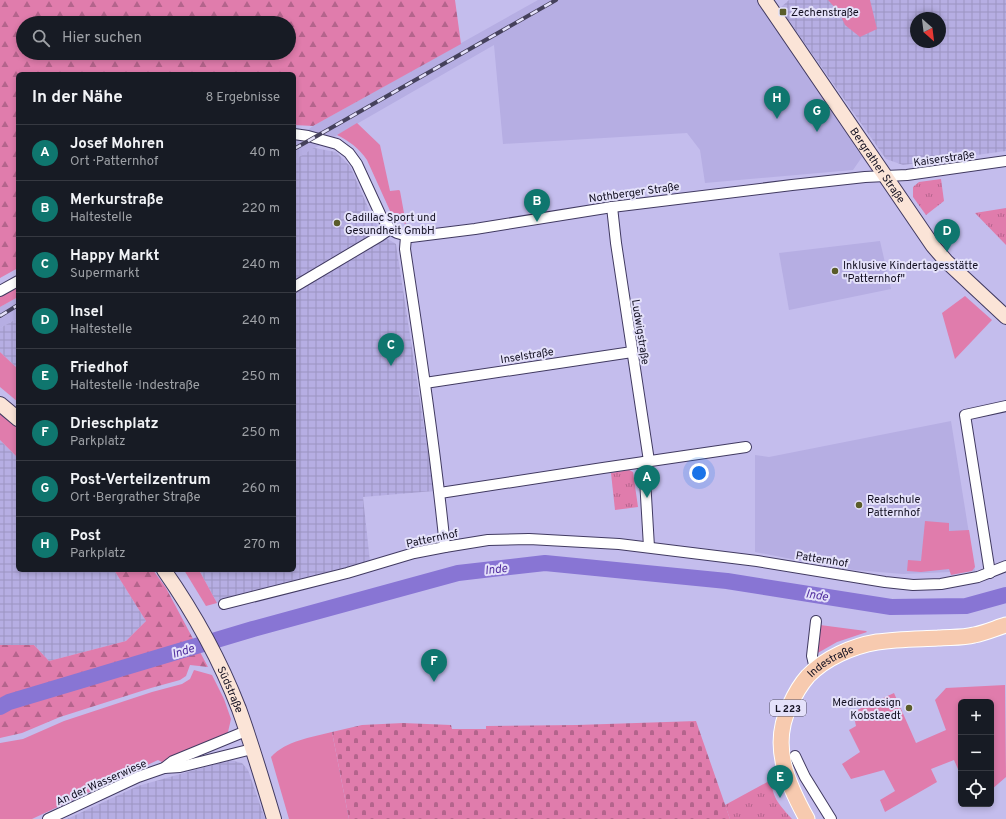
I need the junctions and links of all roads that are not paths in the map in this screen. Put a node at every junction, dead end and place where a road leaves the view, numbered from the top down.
1 (765, 0) edge
2 (296, 134) edge
3 (1006, 161) edge
4 (885, 177) junction
5 (612, 207) junction
6 (390, 229) junction
7 (406, 237) junction
8 (16, 282) edge
9 (296, 286) edge
10 (0, 291) edge
11 (1006, 317) edge
12 (632, 352) junction
13 (425, 383) junction
14 (0, 404) edge
15 (1006, 406) edge
16 (16, 417) edge
17 (746, 447) dead end
18 (647, 461) junction
19 (440, 493) junction
20 (445, 546) junction
21 (649, 547) junction
22 (1006, 566) edge
23 (165, 572) edge
24 (990, 573) junction
25 (224, 604) dead end
26 (816, 621) dead end
27 (1006, 625) edge
28 (815, 669) junction
29 (246, 731) junction
30 (252, 749) junction
31 (795, 756) dead end
32 (164, 768) junction
33 (48, 819) edge
34 (274, 819) edge
35 (807, 819) edge
36 (831, 819) edge

1 - 4 main road, Bergrather Straße
2 - 6 street
3 - 4 street, Kaiserstraße
4 - 5 street, Nothberger Straße
4 - 11 main road, Bergrather Straße
5 - 7 street, Nothberger Straße
5 - 12 street, Ludwigstraße
6 - 7 street, Nothberger Straße
6 - 9 street
7 - 13 street
8 - 10 street
12 - 13 street, Inselstraße
12 - 18 street, Ludwigstraße
13 - 19 street
14 - 16 main road
15 - 24 street
17 - 18 street
18 - 19 street
18 - 21 street
19 - 20 street
20 - 21 street, Patternhof
20 - 25 street, Patternhof
21 - 24 street, Patternhof
22 - 24 street, Patternhof
23 - 29 main road, Südstraße
26 - 28 street
27 - 28 main road, Indestraße / L 223
28 - 35 main road, Indestraße / L 223
29 - 30 main road, Südstraße
29 - 32 street, An der Wasserwiese
30 - 32 street, An der Wasserwiese
30 - 34 main road, Südstraße
31 - 36 street
32 - 33 street, An der Wasserwiese

